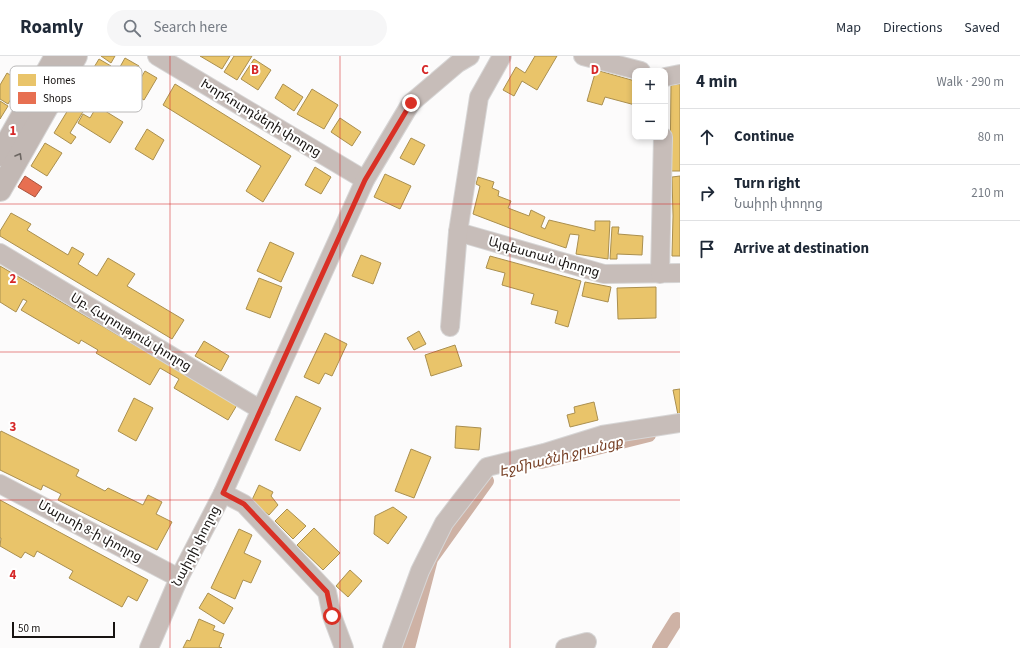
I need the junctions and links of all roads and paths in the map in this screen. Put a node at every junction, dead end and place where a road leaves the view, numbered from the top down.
1 (56, 56) edge
2 (76, 56) edge
3 (157, 56) edge
4 (470, 56) edge
5 (502, 56) edge
6 (583, 56) edge
7 (50, 66) edge
8 (70, 66) edge
9 (632, 69) edge
10 (680, 74) edge
11 (668, 76) edge
12 (24, 112) edge
13 (44, 112) edge
14 (663, 140) edge
15 (0, 155) edge
16 (365, 180) junction
17 (0, 190) edge
18 (458, 232) junction
19 (0, 253) edge
20 (680, 273) edge
21 (660, 274) junction
22 (450, 327) dead end
23 (261, 410) junction
24 (680, 423) edge
25 (0, 484) edge
26 (223, 493) junction
27 (179, 578) junction
28 (587, 642) dead end
29 (149, 648) edge
30 (344, 648) edge
31 (392, 648) edge
32 (565, 648) edge

1 - 7 highway
8 -> 2 highway
3 - 16 street, Խորհուրդների փողոց
4 - 16 street, Նաիրի փողոց
5 - 18 street
6 - 9 street
10 - 11 street
12 - 15 highway
17 -> 13 highway
14 - 21 street
16 - 23 street, Նաիրի փողոց
18 - 21 street, Այգեստան փողոց
18 - 22 street
19 - 23 street, Սբ. Հարություն փողոց
20 - 21 street, Այգեստան փողոց
23 - 26 street, Նաիրի փողոց
24 - 31 street
25 - 27 street, Մարտի 8-ի փողոց
26 - 27 street, Նաիրի փողոց
26 - 30 street
27 - 29 street, Նաիրի փողոց
28 - 32 street

